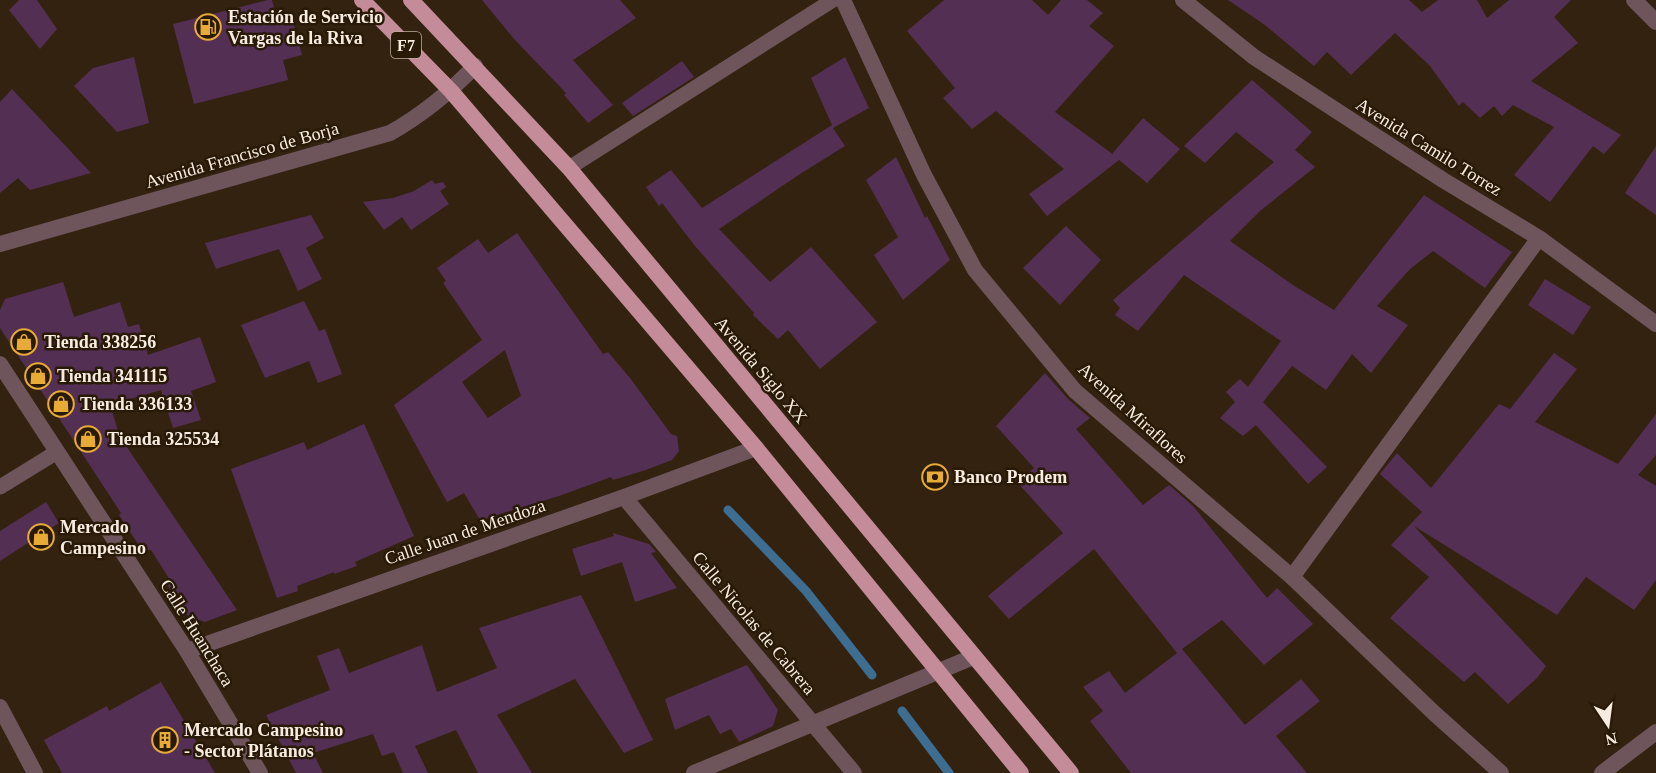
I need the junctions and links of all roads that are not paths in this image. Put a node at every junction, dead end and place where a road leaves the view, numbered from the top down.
1 (362, 0) edge
2 (411, 0) edge
3 (833, 0) edge
4 (843, 0) edge
5 (1183, 0) edge
6 (1635, 0) edge
7 (1656, 5) edge
8 (1656, 22) edge
9 (475, 66) junction
10 (451, 91) junction
11 (568, 168) junction
12 (1539, 238) junction
13 (0, 244) edge
14 (1656, 324) edge
15 (0, 364) edge
16 (756, 448) junction
17 (57, 452) junction
18 (0, 487) edge
19 (624, 497) junction
20 (1292, 577) junction
21 (187, 651) junction
22 (973, 657) junction
23 (938, 672) junction
24 (0, 707) edge
25 (813, 725) junction
26 (1656, 732) edge
27 (35, 773) edge
28 (260, 773) edge
29 (694, 773) edge
30 (854, 773) edge
31 (1021, 773) edge
32 (1071, 773) edge
33 (1502, 773) edge
34 (1602, 773) edge

1 - 10 highway, F7
2 - 9 highway, Avenida Siglo XX / F7
3 - 11 lane
4 - 20 street, Avenida Miraflores
5 - 12 street, Avenida Camilo Torrez
6 - 7 street
6 - 8 street
9 - 10 street, Avenida Francisco de Borja
9 - 11 highway, Avenida Siglo XX
10 - 13 street, Avenida Francisco de Borja
10 - 16 highway
11 - 22 highway, Avenida Siglo XX
12 - 14 street, Avenida Camilo Torrez
12 - 20 street
15 - 17 street, Calle Huanchaca
16 - 19 street, Calle Juan de Mendoza
16 - 23 highway
17 - 18 lane
17 - 21 street, Calle Huanchaca
19 - 21 street, Calle Juan de Mendoza
19 - 25 street, Calle Nicolas de Cabrera
20 - 33 street, Avenida Miraflores
21 - 28 street, Calle Huanchaca
22 - 23 street
22 - 32 highway, Avenida Siglo XX
23 - 25 street
23 - 31 highway
24 - 27 street
25 - 29 street
25 - 30 street, Calle Nicolas de Cabrera
26 - 34 street

